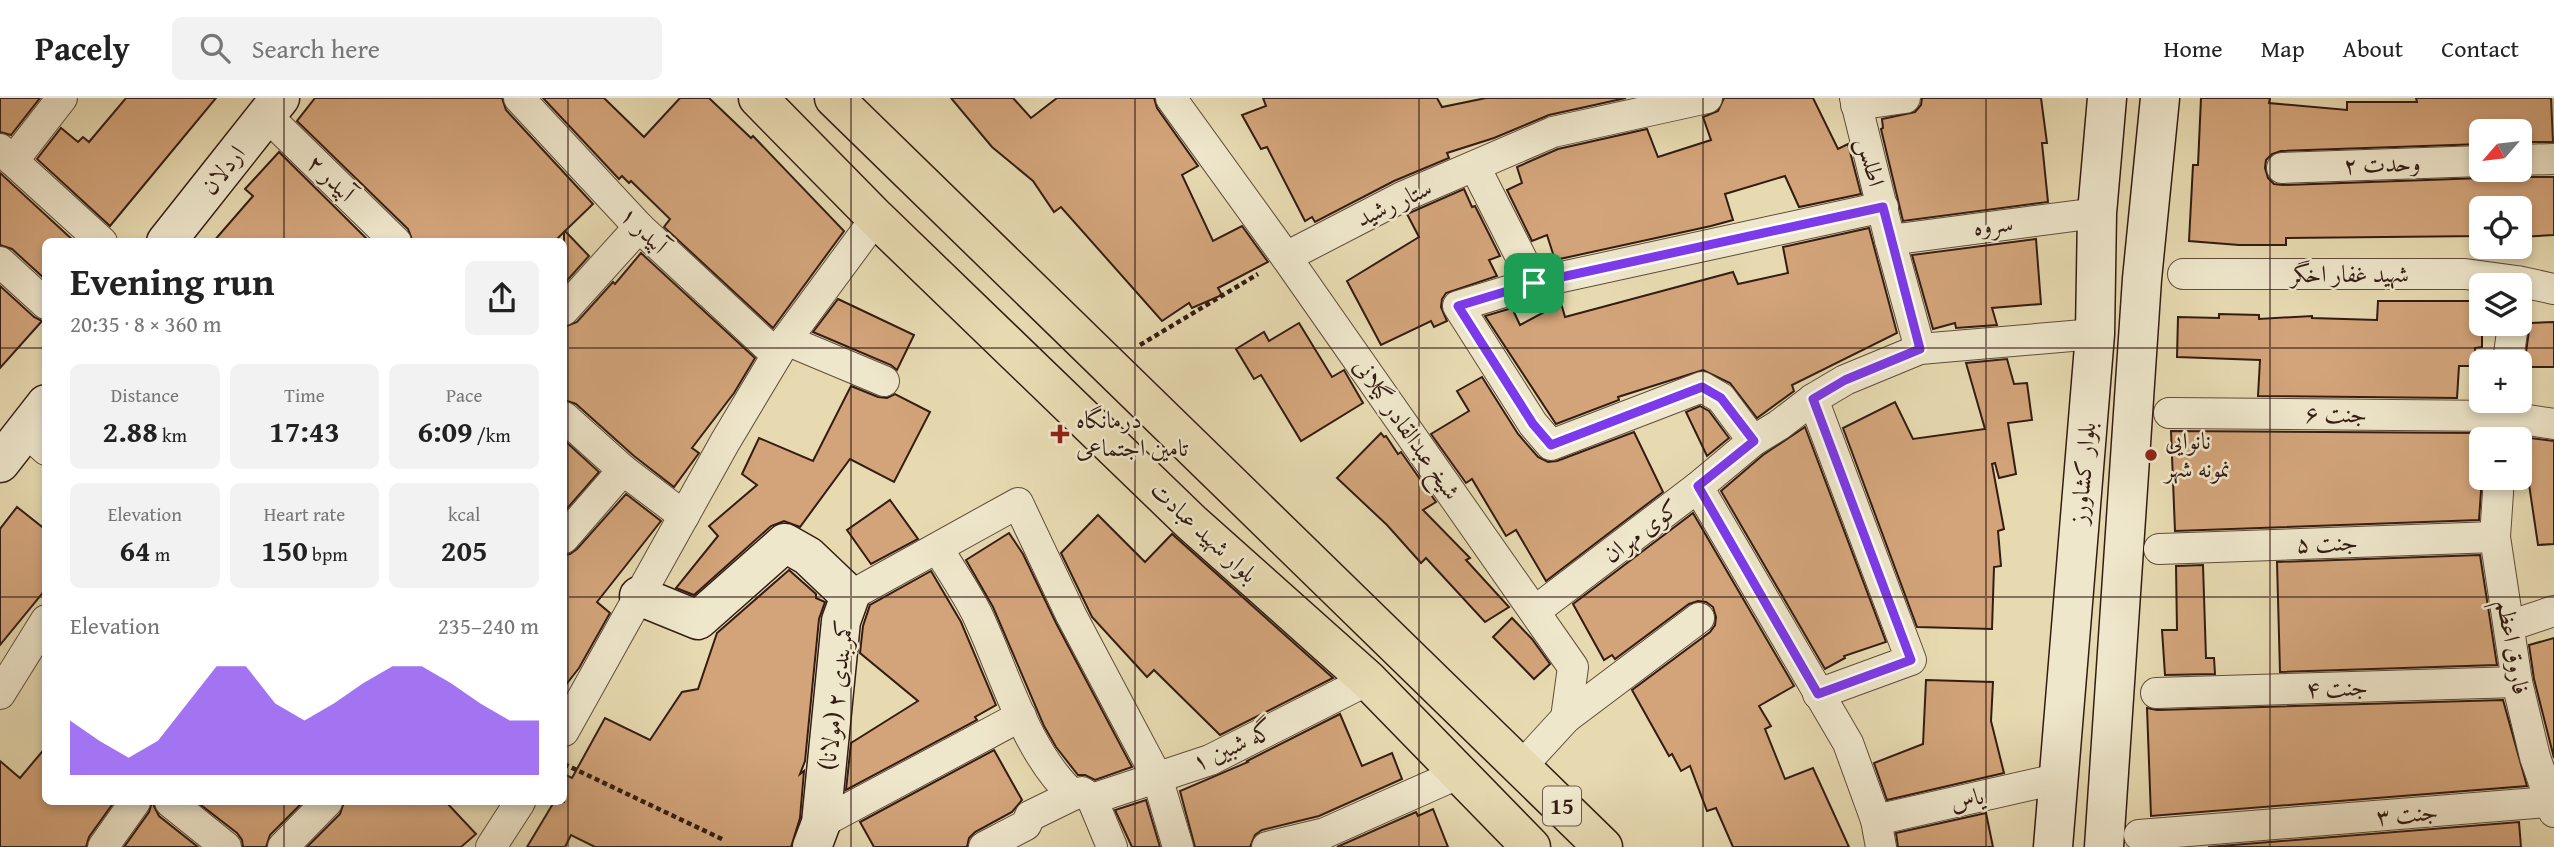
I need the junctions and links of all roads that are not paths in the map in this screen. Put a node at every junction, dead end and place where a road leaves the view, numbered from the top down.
1 (62, 98) edge
2 (519, 98) edge
3 (758, 98) edge
4 (834, 98) edge
5 (1171, 98) edge
6 (1707, 98) edge
7 (1905, 98) edge
8 (2107, 98) edge
9 (2160, 98) edge
10 (1856, 101) edge
11 (273, 107) edge
12 (7, 155) edge
13 (2554, 159) edge
14 (2532, 160) edge
15 (2469, 161) edge
16 (1475, 167) junction
17 (2282, 168) dead end
18 (1883, 207) junction
19 (2097, 213) junction
20 (877, 218) junction
21 (639, 227) junction
22 (98, 238) edge
23 (169, 238) edge
24 (387, 238) edge
25 (1890, 240) junction
26 (1286, 257) junction
27 (0, 262) edge
28 (2183, 274) dead end
29 (2469, 275) edge
30 (1534, 283) junction
31 (2532, 285) edge
32 (2554, 289) edge
33 (42, 300) edge
34 (567, 307) edge
35 (2095, 334) junction
36 (781, 348) junction
37 (1920, 349) junction
38 (884, 381) dead end
39 (1813, 399) junction
40 (2169, 413) dead end
41 (567, 419) edge
42 (2503, 419) edge
43 (2554, 424) edge
44 (1754, 441) junction
45 (624, 470) junction
46 (1698, 486) junction
47 (2498, 490) edge
48 (684, 516) junction
49 (567, 535) edge
50 (2495, 537) junction
51 (938, 549) junction
52 (2159, 549) dead end
53 (639, 596) junction
54 (850, 596) junction
55 (1535, 611) junction
56 (2554, 611) edge
57 (1699, 618) dead end
58 (42, 626) edge
59 (2509, 626) junction
60 (1367, 680) junction
61 (2517, 682) junction
62 (2156, 693) dead end
63 (0, 694) edge
64 (1818, 694) junction
65 (1021, 716) junction
66 (1566, 718) junction
67 (567, 726) edge
68 (2545, 755) edge
69 (1522, 766) junction
70 (1460, 774) junction
71 (1157, 777) junction
72 (2057, 779) junction
73 (1083, 797) junction
74 (133, 805) edge
75 (174, 805) edge
76 (324, 805) edge
77 (518, 805) edge
78 (2552, 807) edge
79 (1879, 833) edge
80 (816, 835) edge
81 (2122, 841) edge
82 (987, 846) edge
83 (103, 847) edge
84 (226, 847) edge
85 (283, 847) edge
86 (491, 847) edge
87 (1112, 847) edge
88 (1178, 847) edge
89 (1267, 847) edge
90 (1531, 847) edge
91 (1603, 847) edge
92 (2053, 847) edge

1 - 12 street
2 - 21 street, آبیدر ۱
3 - 20 main road, بلوار شهید عبادت / 15
4 - 69 main road, بلوار شهید عبادت / 15
5 - 26 street, شیخ عبدالقادر گیلانی
6 - 16 street, ستار رشید
7 - 10 street
8 - 19 street, بلوار کشاورز
9 - 81 street, بلوار کشاورز
10 - 18 street, اطلس
11 - 23 street, اردلان
11 - 24 street, آبیدر ۲
12 - 22 street
13 - 14 street
15 - 17 street, وحدت ۲
16 - 26 street, ستار رشید
16 - 30 street
18 - 25 street, اطلس
18 - 30 street
19 - 25 street, سروه
19 - 35 street, بلوار کشاورز
20 - 36 street
20 - 60 main road, بلوار شهید عبادت / 15
21 - 34 street
21 - 36 street, آبیدر ۱
25 - 37 street, اطلس
26 - 55 street, شیخ عبدالقادر گیلانی
27 - 33 street
28 - 29 street, شهید غفار اخگر
30 - 44 street
31 - 32 street, شهید غفار اخگر
35 - 37 street, کوی مهران
35 - 72 street, بلوار کشاورز
36 - 38 street
36 - 48 street
37 - 39 street, کوی مهران
39 - 44 street, کوی مهران
39 - 64 street
40 - 42 street, جنت ۶
41 - 45 street
42 - 43 street, جنت ۶
44 - 46 street, کوی مهران
45 - 48 street
45 - 49 street
46 - 55 street, کوی مهران
46 - 64 street
47 - 50 street, فاروق اعظم
48 - 53 street
50 - 52 street, جنت ۵
50 - 59 street, فاروق اعظم
51 - 54 street
51 - 65 street
51 - 71 street
53 - 54 street, کمربندی ۲ (مولانا)
53 - 67 street
54 - 80 street, کمربندی ۲ (مولانا)
55 - 66 street, شیخ عبدالقادر گیلانی
56 - 59 street
57 - 66 street
58 - 63 street
59 - 61 street, فاروق اعظم
60 - 70 main road, بلوار شهید عبادت / 15
60 - 71 street, گه شبین ۱
61 - 62 street, جنت ۴
61 - 68 street, فاروق اعظم
64 - 79 street
65 - 73 street
65 - 80 street
66 - 69 street
68 - 78 street, فاروق اعظم
69 - 91 main road, بلوار شهید عبادت / 15
70 - 89 street
70 - 90 main road, بلوار شهید عبادت / 15
71 - 73 street, گه شبین ۱
71 - 88 street
72 - 79 street, یاس
72 - 92 street, بلوار کشاورز
73 - 82 street, گه شبین ۱
73 - 87 street
74 - 83 street
75 - 84 street
76 - 85 street
77 - 86 street
78 - 81 street, جنت ۳

